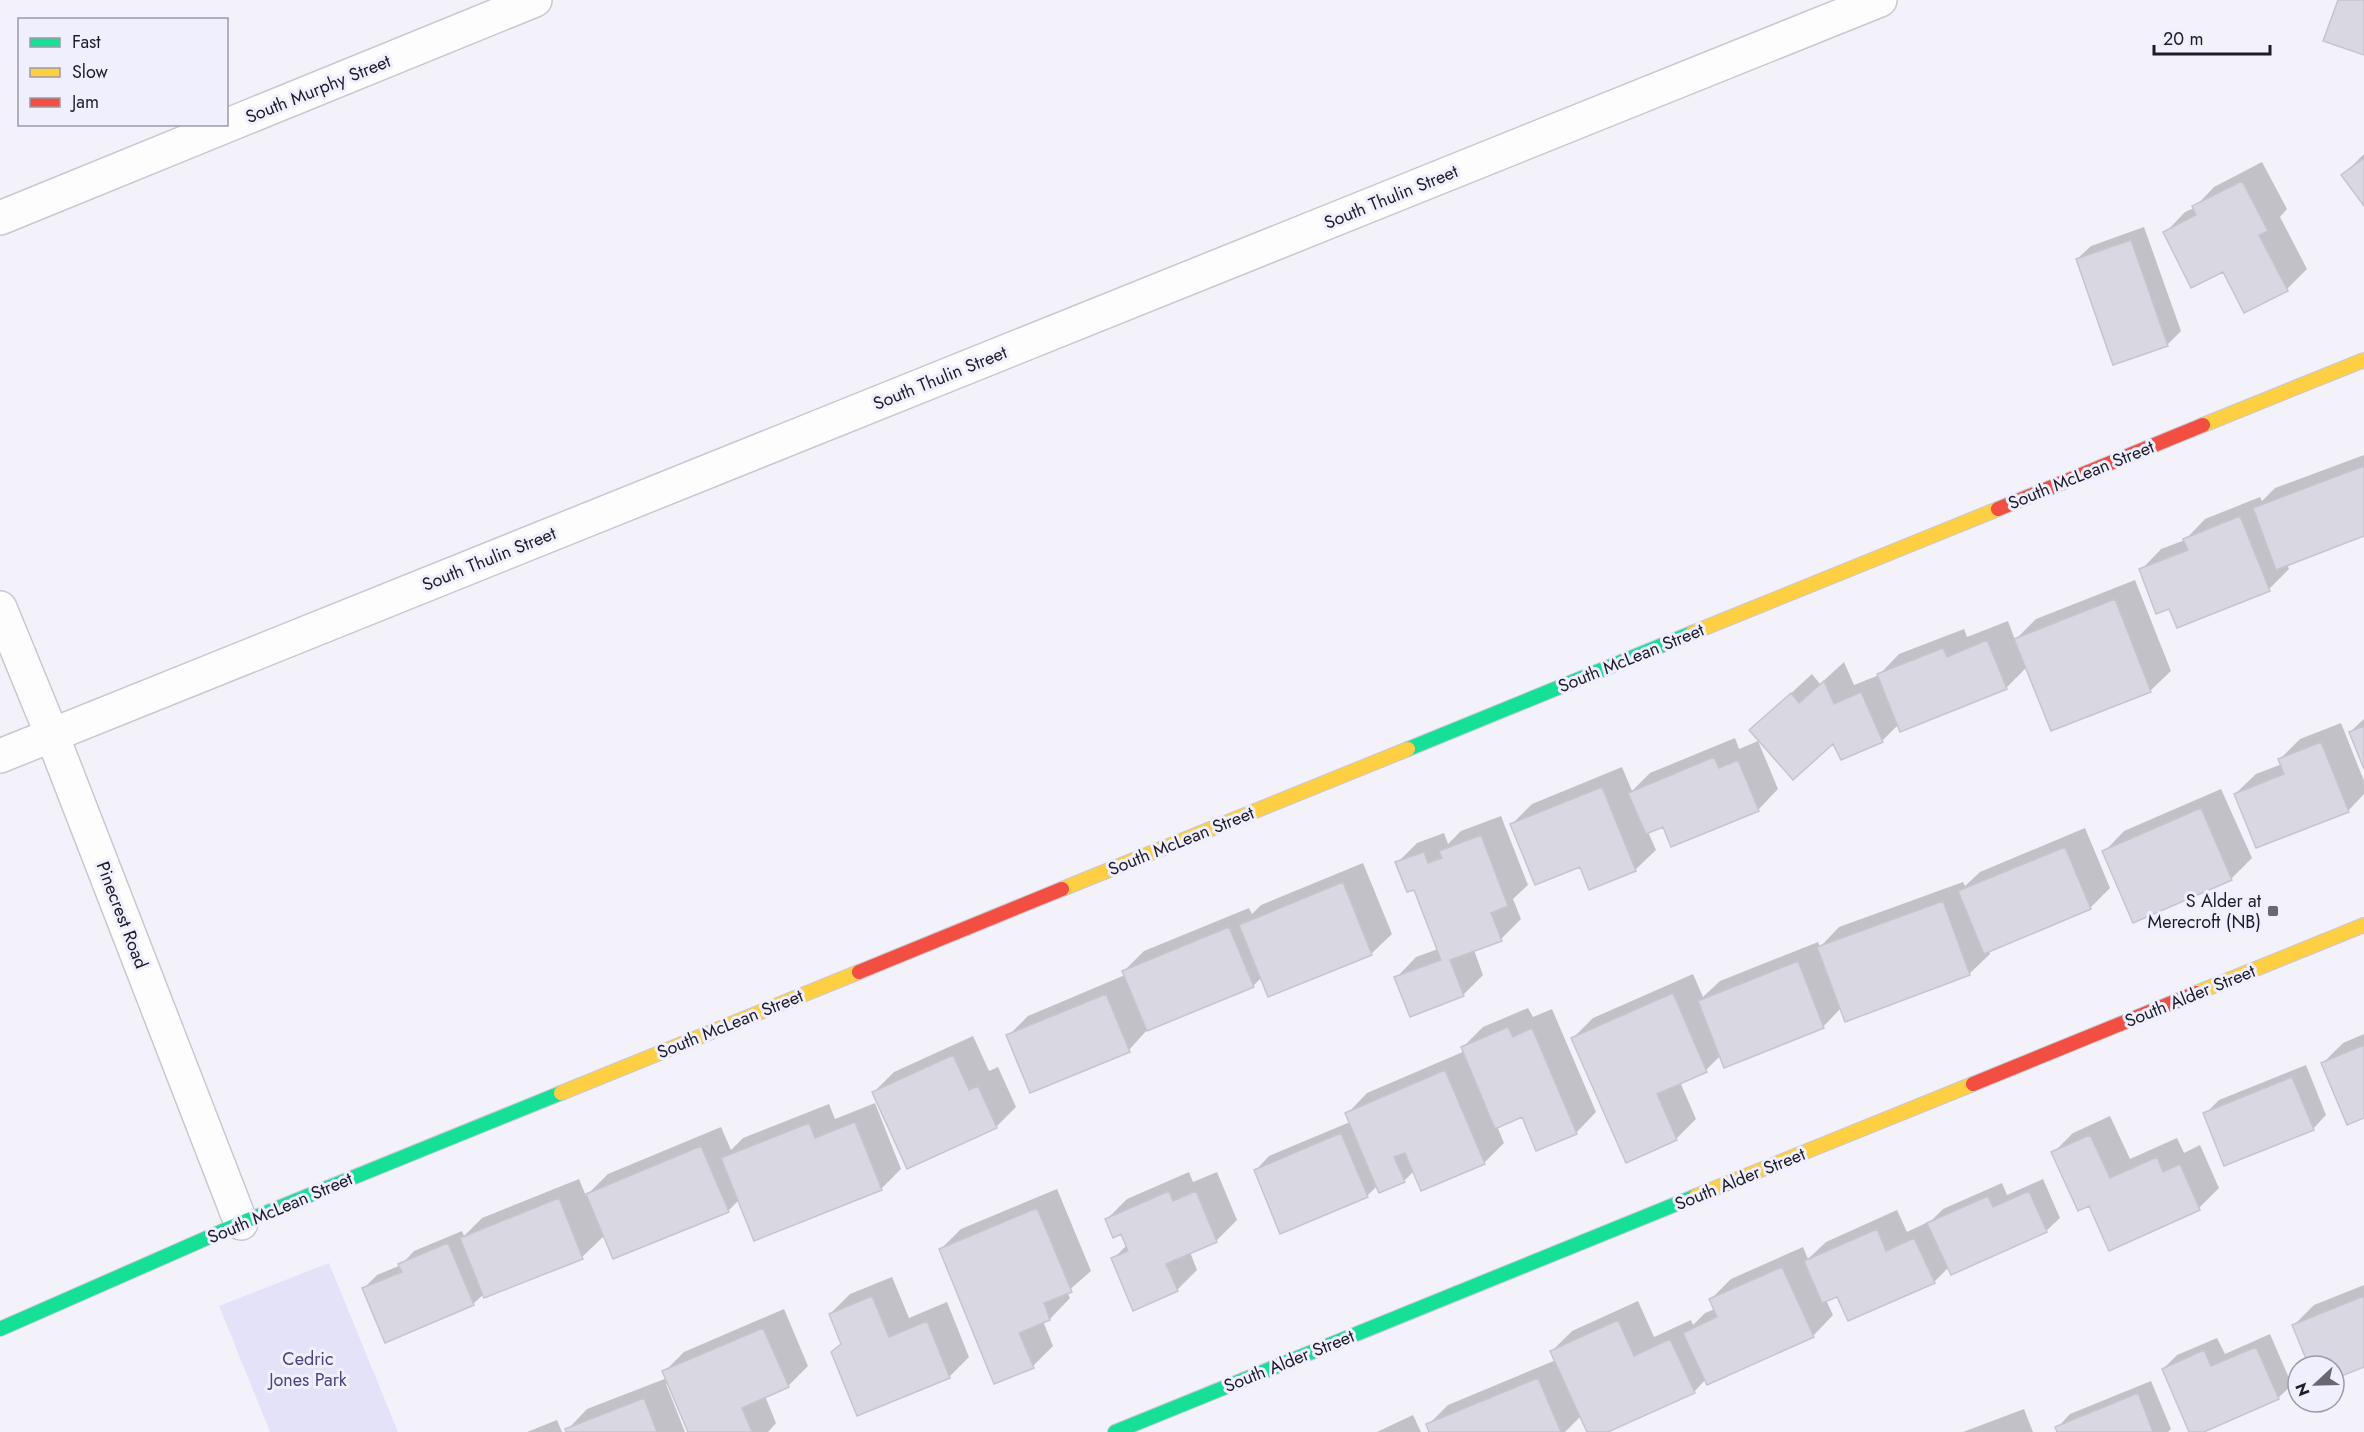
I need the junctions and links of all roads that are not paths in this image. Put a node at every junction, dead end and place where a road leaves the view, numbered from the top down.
1 (535, 0) edge
2 (1880, 0) edge
3 (228, 125) edge
4 (226, 126) edge
5 (0, 218) edge
6 (2364, 360) edge
7 (0, 608) edge
8 (52, 735) junction
9 (0, 756) edge
10 (2364, 925) edge
11 (241, 1223) junction
12 (0, 1329) edge
13 (1115, 1432) edge

1 - 3 street, South Murphy Street
2 - 8 street, South Thulin Street
4 - 5 street, South Murphy Street
6 - 11 street, South McLean Street
7 - 8 street, Pinecrest Road
8 - 9 street, South Thulin Street
8 - 11 street, Pinecrest Road
10 - 13 street, South Alder Street
11 - 12 street, South McLean Street

